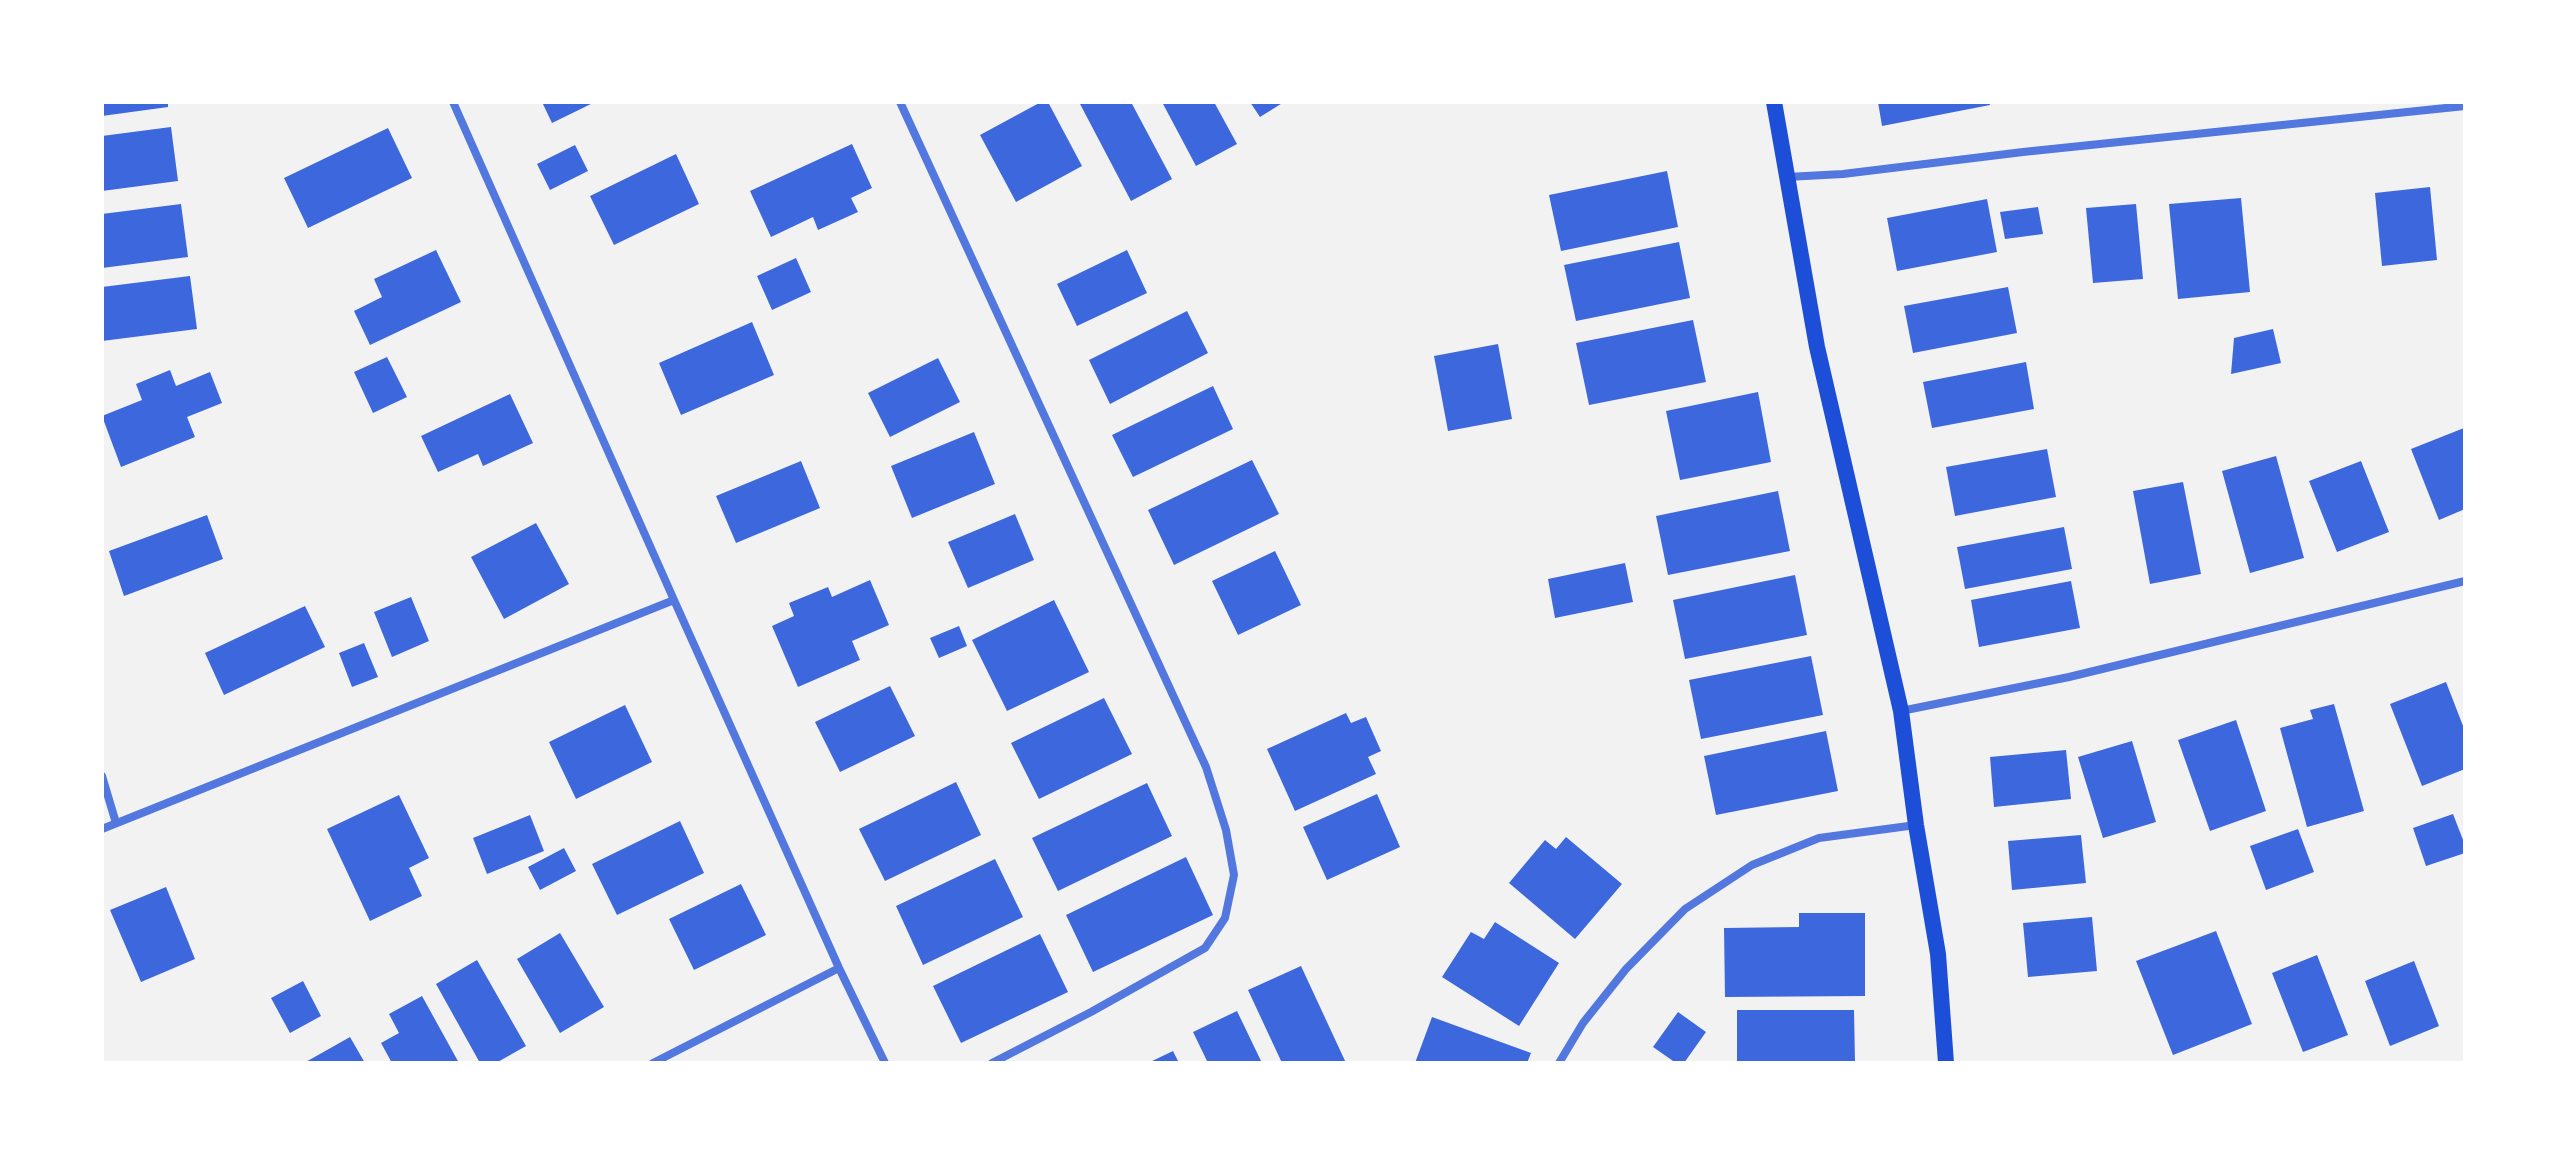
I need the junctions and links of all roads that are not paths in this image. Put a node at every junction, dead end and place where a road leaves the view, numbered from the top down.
1 (453, 102) edge
2 (900, 102) edge
3 (1774, 102) edge
4 (2465, 106) edge
5 (1787, 177) junction
6 (2465, 581) edge
7 (674, 600) junction
8 (1901, 711) junction
9 (102, 776) edge
10 (116, 823) junction
11 (1916, 825) junction
12 (102, 829) edge
13 (839, 968) junction
14 (653, 1063) edge
15 (885, 1063) edge
16 (992, 1063) edge
17 (1559, 1063) edge
18 (1946, 1063) edge

1 - 7 street
2 - 16 street
3 - 5 main road
4 - 5 street
5 - 8 main road
6 - 8 street
7 - 10 street
7 - 13 street
8 - 11 main road
9 - 10 street
10 - 12 street
11 - 17 street
11 - 18 main road
13 - 14 street
13 - 15 street

